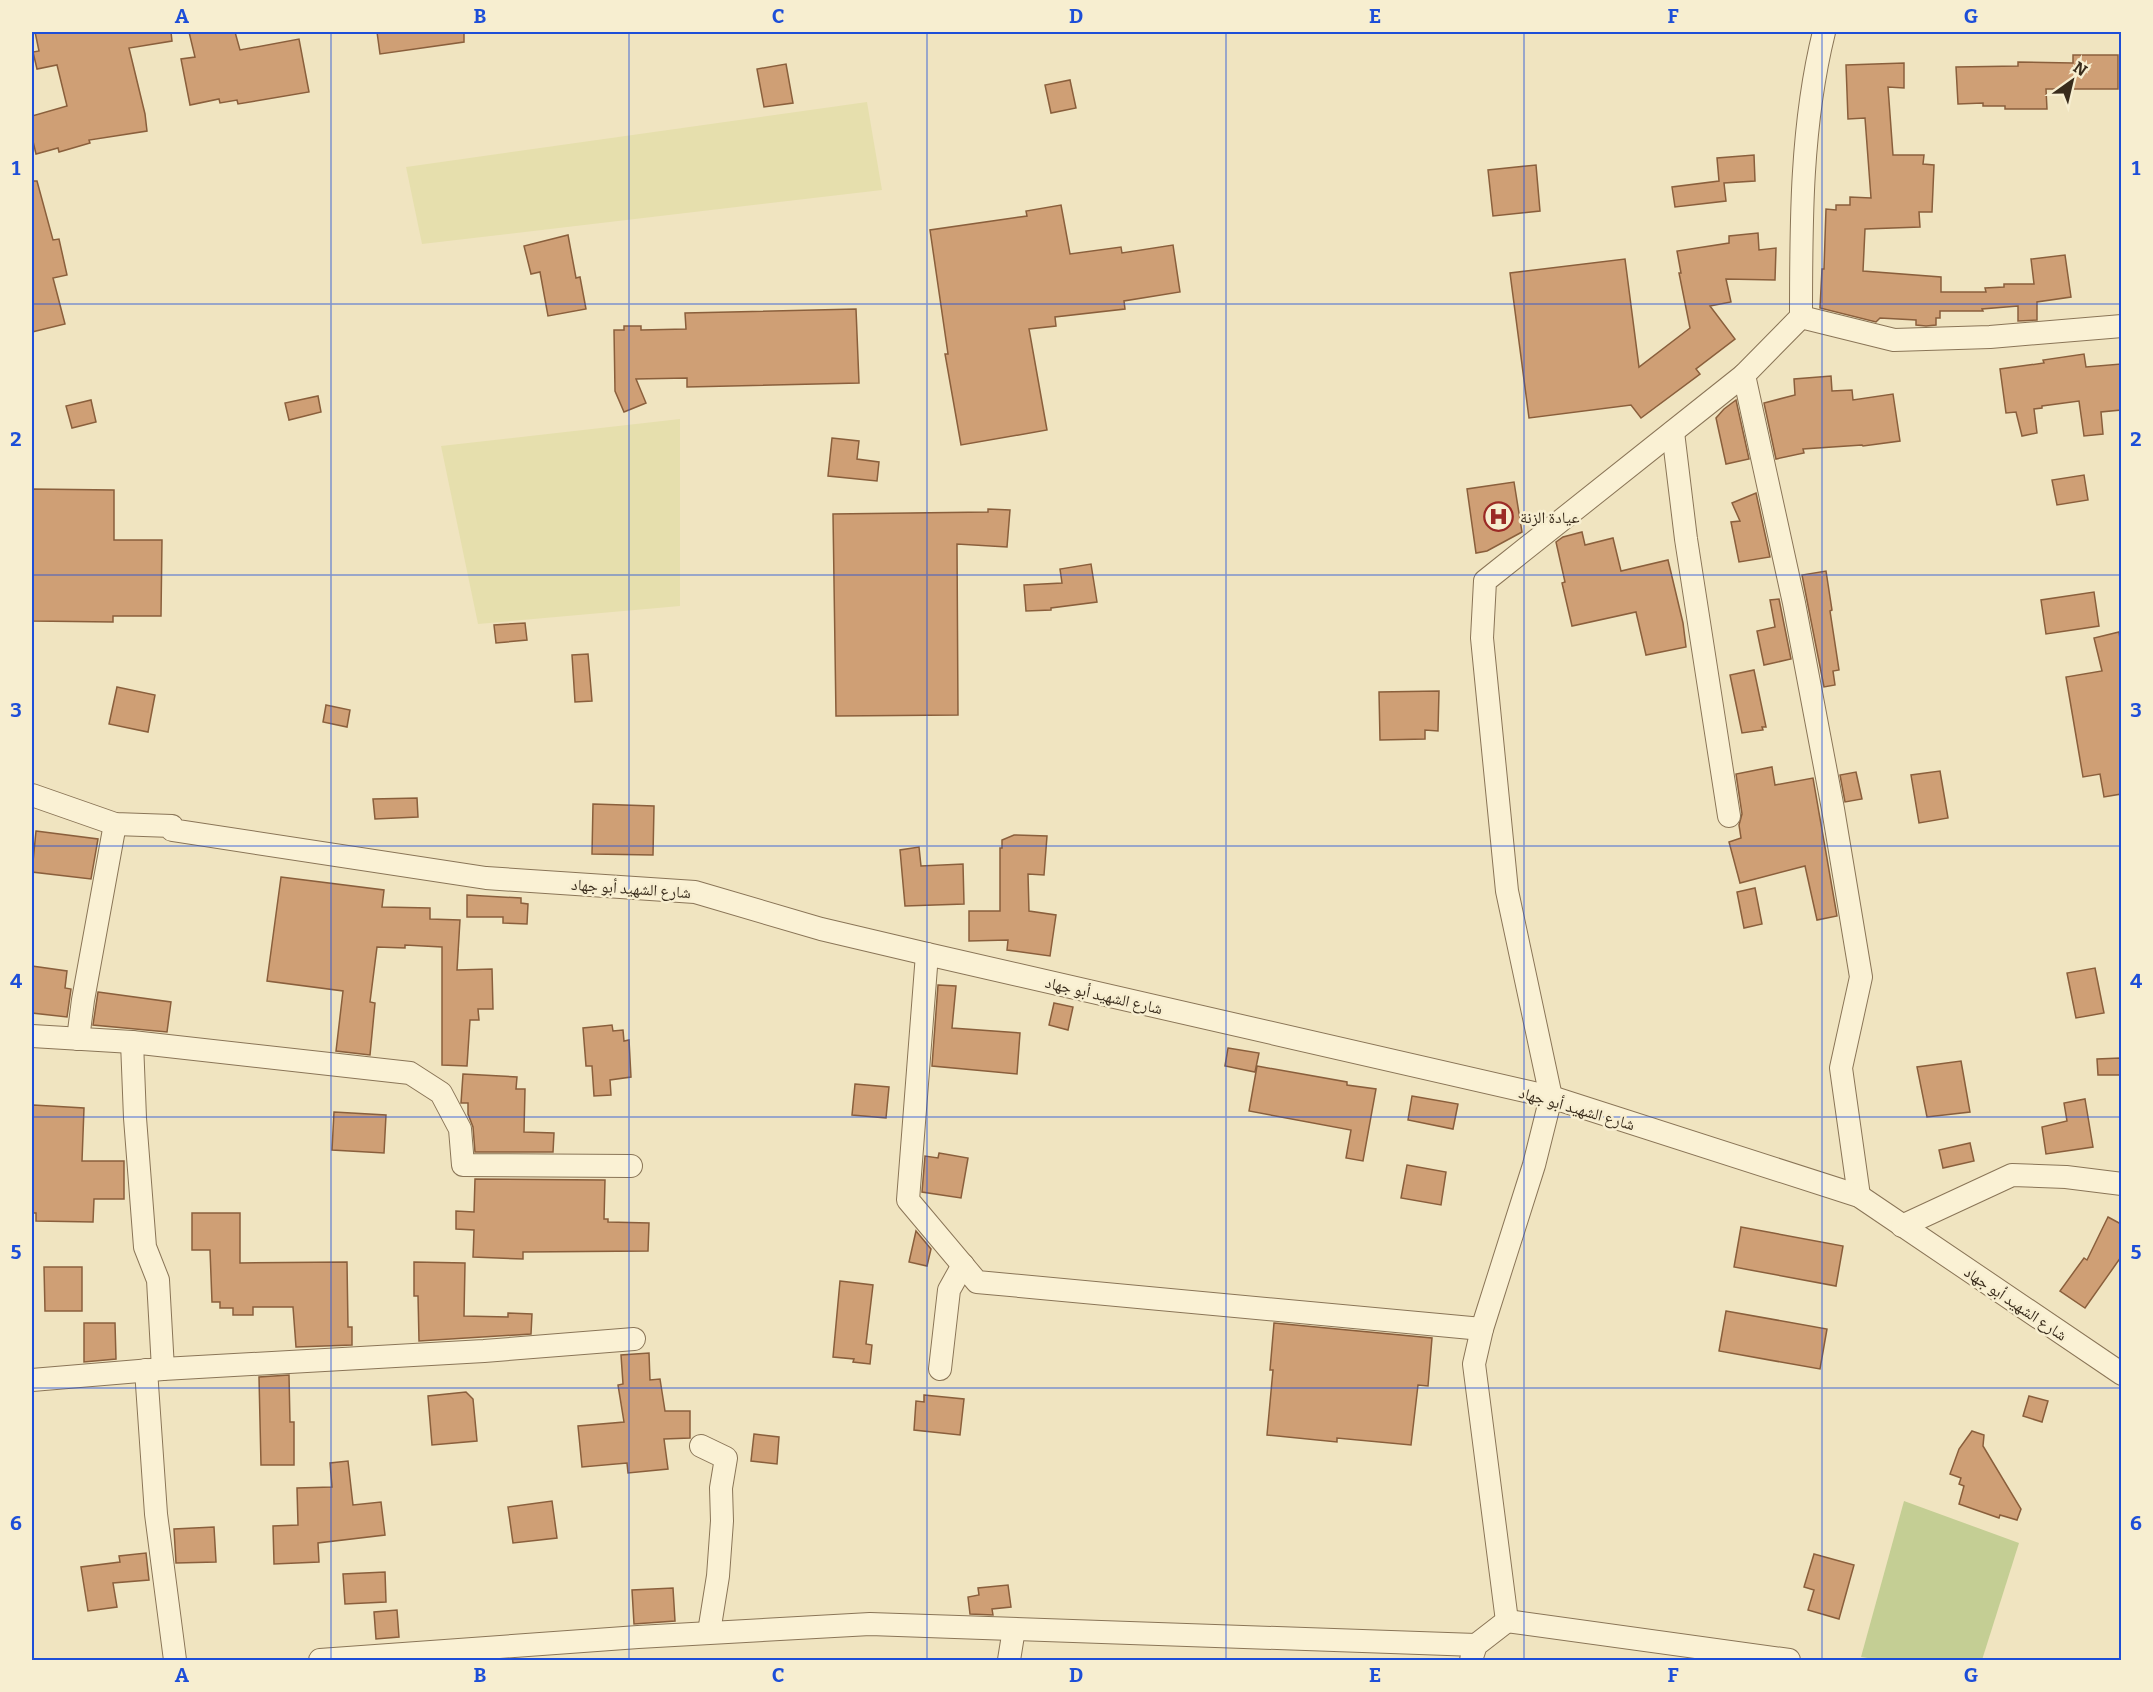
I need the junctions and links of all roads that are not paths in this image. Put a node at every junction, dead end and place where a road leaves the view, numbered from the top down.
1 (1824, 32) edge
2 (1801, 317) junction
3 (2121, 326) edge
4 (1744, 375) junction
5 (1673, 432) junction
6 (32, 795) edge
7 (1730, 816) dead end
8 (115, 824) junction
9 (927, 954) junction
10 (32, 1036) edge
11 (78, 1039) junction
12 (132, 1042) junction
13 (1551, 1097) junction
14 (631, 1166) dead end
15 (2121, 1184) edge
16 (1858, 1196) junction
17 (1902, 1226) junction
18 (963, 1265) junction
19 (1482, 1329) junction
20 (634, 1339) dead end
21 (939, 1369) dead end
22 (155, 1370) junction
23 (2121, 1374) edge
24 (32, 1380) edge
25 (701, 1446) dead end
26 (1507, 1621) junction
27 (1014, 1629) junction
28 (708, 1632) junction
29 (1474, 1653) edge
30 (175, 1660) edge
31 (320, 1660) edge
32 (1009, 1660) edge
33 (1789, 1660) edge

1 - 2 street
2 - 3 street
2 - 4 street
4 - 5 street
4 - 16 street
5 - 7 street
5 - 13 street
6 - 8 street, شارع الشهيد أبو جهاد
8 - 9 street, شارع الشهيد أبو جهاد
8 - 11 street
9 - 13 street, شارع الشهيد أبو جهاد
9 - 18 street
10 - 11 street
11 - 12 street
12 - 14 street
12 - 22 street
13 - 16 street, شارع الشهيد أبو جهاد
13 - 19 street
15 - 17 street
16 - 17 street, شارع الشهيد أبو جهاد
17 - 23 street, شارع الشهيد أبو جهاد
18 - 19 street
18 - 21 street
19 - 26 street
20 - 22 street
22 - 24 street
22 - 30 street
25 - 28 street
26 - 29 street
26 - 33 street
27 - 28 street
27 - 29 street
27 - 32 street
28 - 31 street

